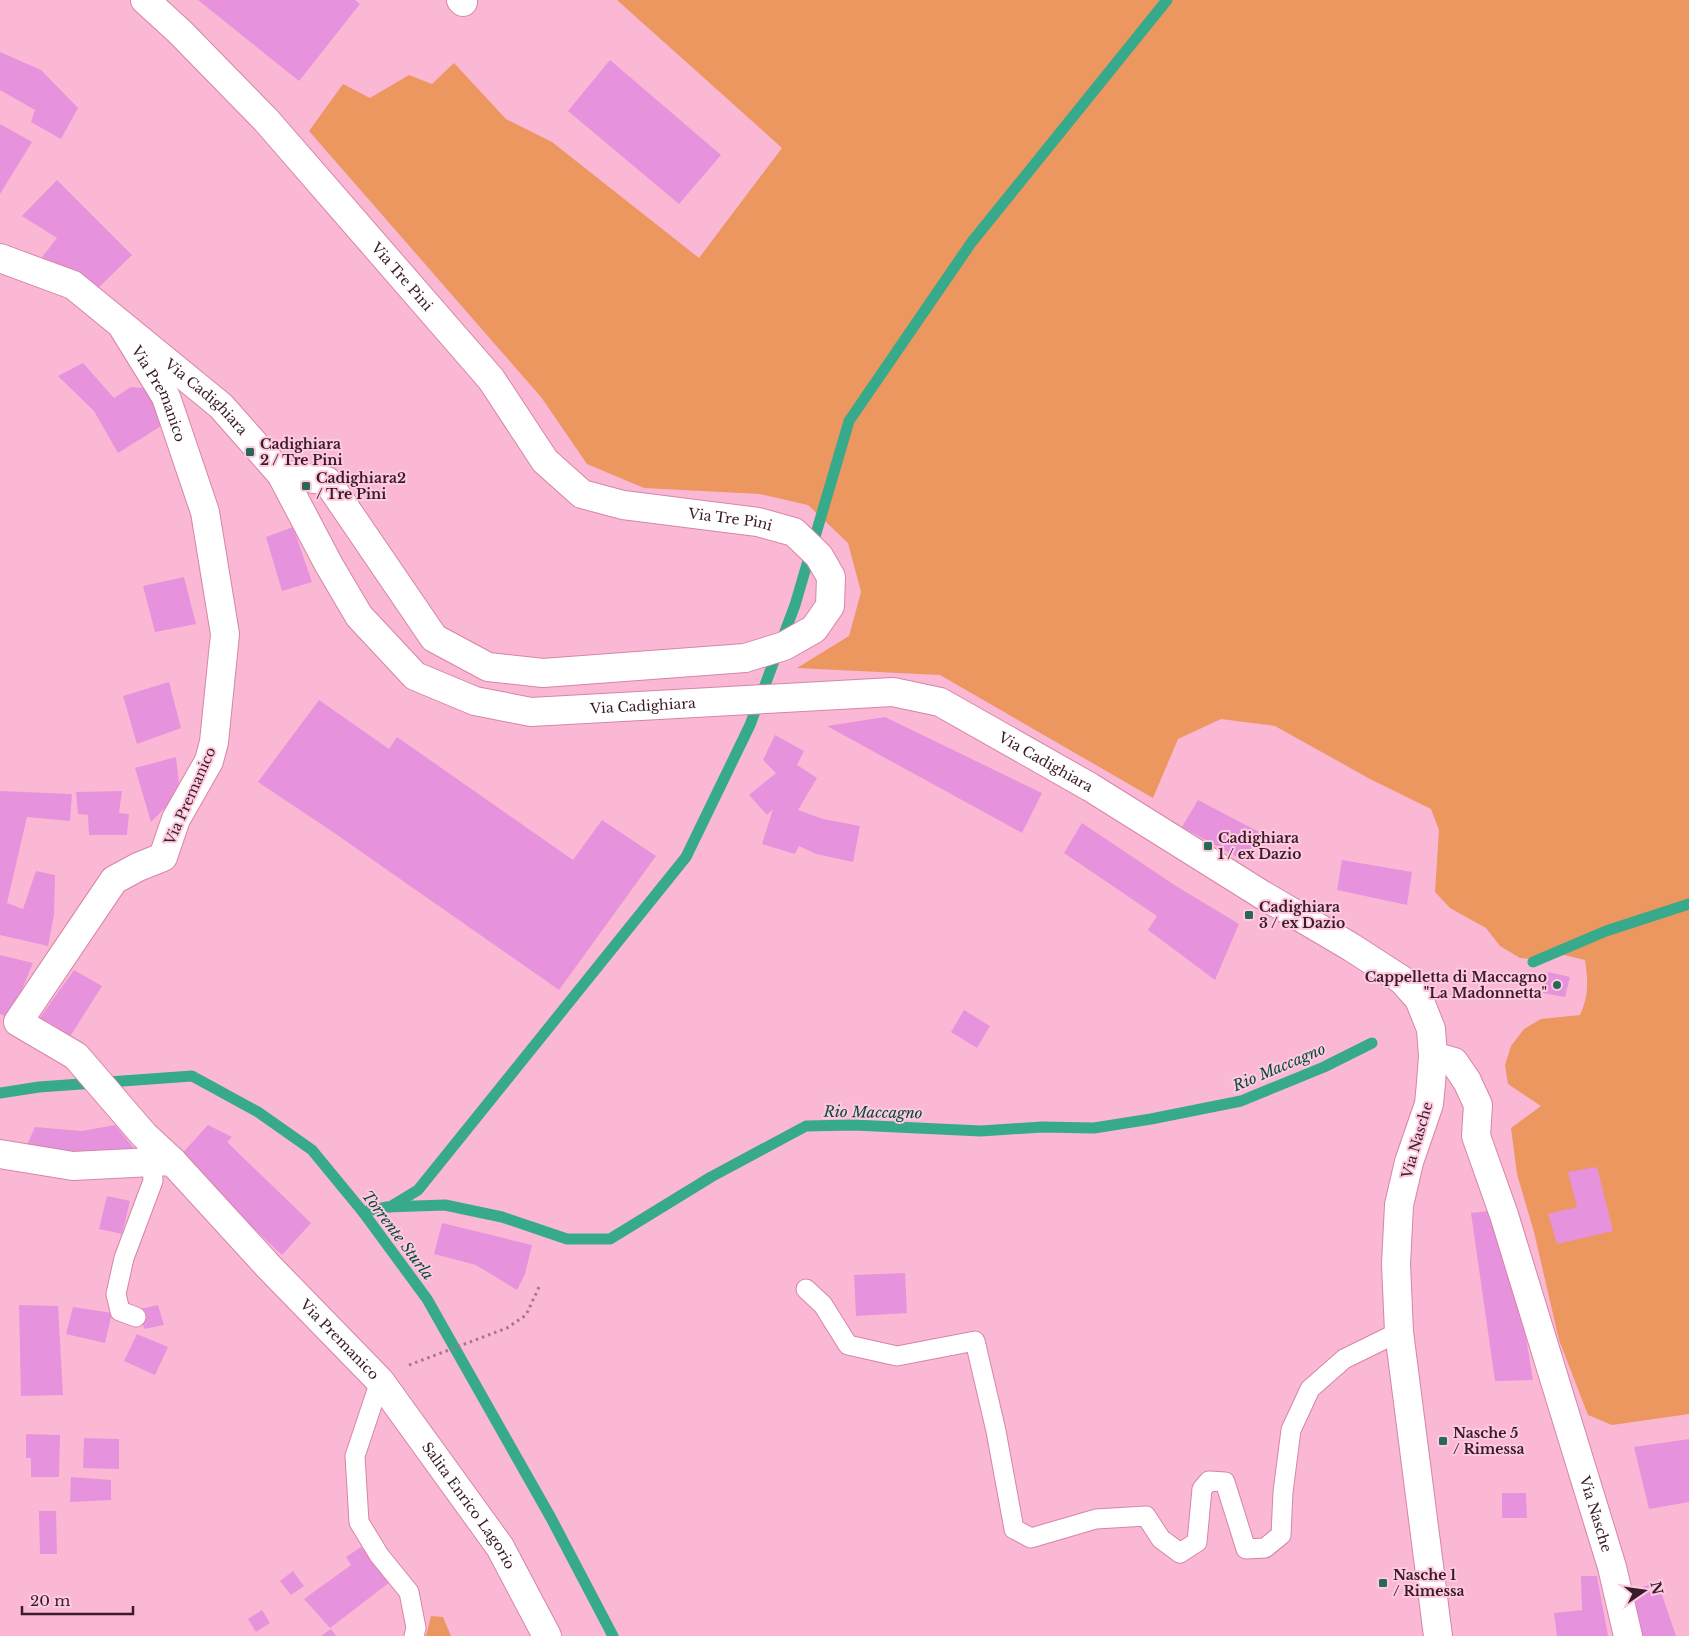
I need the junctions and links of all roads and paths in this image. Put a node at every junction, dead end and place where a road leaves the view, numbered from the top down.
1 (145, 0) edge
2 (0, 258) edge
3 (120, 321) junction
4 (281, 474) junction
5 (1432, 1056) junction
6 (0, 1154) edge
7 (162, 1162) junction
8 (540, 1284) dead end
9 (806, 1289) dead end
10 (136, 1317) dead end
11 (1399, 1332) junction
12 (409, 1365) dead end
13 (380, 1382) junction
14 (414, 1636) edge
15 (547, 1636) edge
16 (1438, 1636) edge
17 (1628, 1636) edge

1 - 4 street, Via Tre Pini
2 - 3 street, Via Cadighiara
3 - 4 street, Via Cadighiara
3 - 7 street, Via Premanico
4 - 5 street, Via Cadighiara
5 - 11 street, Via Nasche
5 - 17 street, Via Nasche
6 - 7 street
7 - 10 lane
7 - 13 street, Via Premanico
8 - 12 path
9 - 11 lane
11 - 16 street, Via Nasche
13 - 14 lane, Via Premanico
13 - 15 street, Salita Enrico Lagorio

